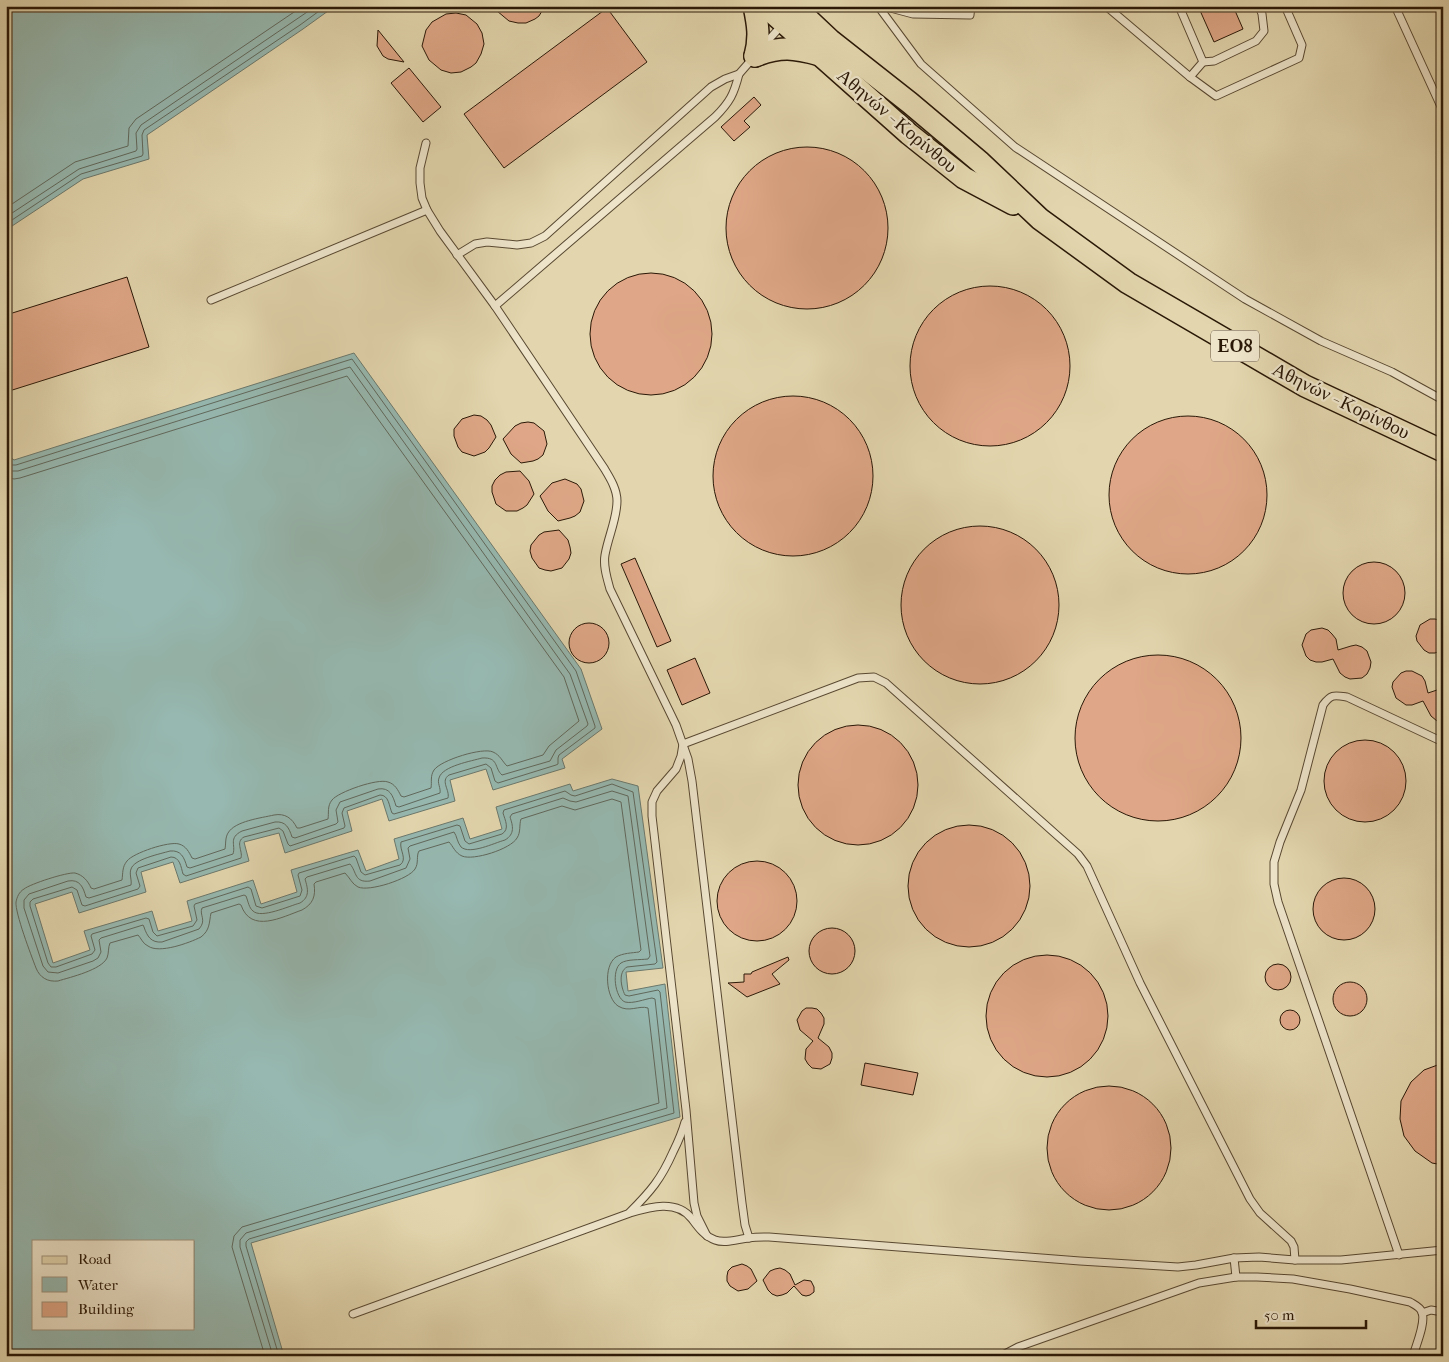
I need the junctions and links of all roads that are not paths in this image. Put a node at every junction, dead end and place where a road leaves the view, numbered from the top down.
1 (754, 6) edge
2 (765, 6) edge
3 (878, 6) edge
4 (883, 6) edge
5 (971, 6) edge
6 (1106, 6) edge
7 (1179, 6) edge
8 (1259, 6) edge
9 (1285, 6) edge
10 (1395, 6) edge
11 (798, 10) edge
12 (825, 47) junction
13 (755, 56) junction
14 (1204, 62) junction
15 (739, 74) junction
16 (1190, 77) junction
17 (1443, 111) edge
18 (426, 143) dead end
19 (427, 210) junction
20 (458, 255) junction
21 (211, 300) dead end
22 (495, 306) junction
23 (1443, 400) edge
24 (1443, 451) edge
25 (1443, 742) edge
26 (683, 744) junction
27 (686, 1110) junction
28 (630, 1213) junction
29 (707, 1236) junction
30 (749, 1238) junction
31 (1443, 1250) edge
32 (1400, 1255) junction
33 (1234, 1258) junction
34 (1295, 1260) junction
35 (1236, 1278) junction
36 (1443, 1312) edge
37 (1422, 1313) junction
38 (353, 1314) dead end
39 (1001, 1356) edge
40 (1413, 1356) edge

1 - 13 main road
2 - 11 main road, Αθηνών - Κορίνθου / ΕΟ8
3 - 23 lane
4 - 5 lane
6 - 16 lane
7 - 14 lane
8 - 14 lane
9 - 16 lane
10 - 17 lane
11 - 12 main road, Αθηνών - Κορίνθου / ΕΟ8
11 - 12 main road
11 - 13 lane
12 - 13 main road
12 - 24 main road, Αθηνών - Κορίνθου / ΕΟ8
13 - 15 lane
14 - 16 lane
15 - 20 lane
15 - 22 lane
18 - 19 lane
19 - 20 lane
19 - 21 lane
20 - 22 lane
22 - 26 lane
25 - 32 lane
26 - 27 lane
26 - 30 lane
26 - 34 lane
27 - 28 lane
27 - 29 lane
28 - 29 lane
28 - 38 lane
29 - 30 lane
30 - 33 lane
31 - 32 lane
32 - 34 lane
33 - 34 lane
33 - 35 lane
35 - 37 lane
35 - 39 lane
36 - 37 lane
37 - 40 lane

